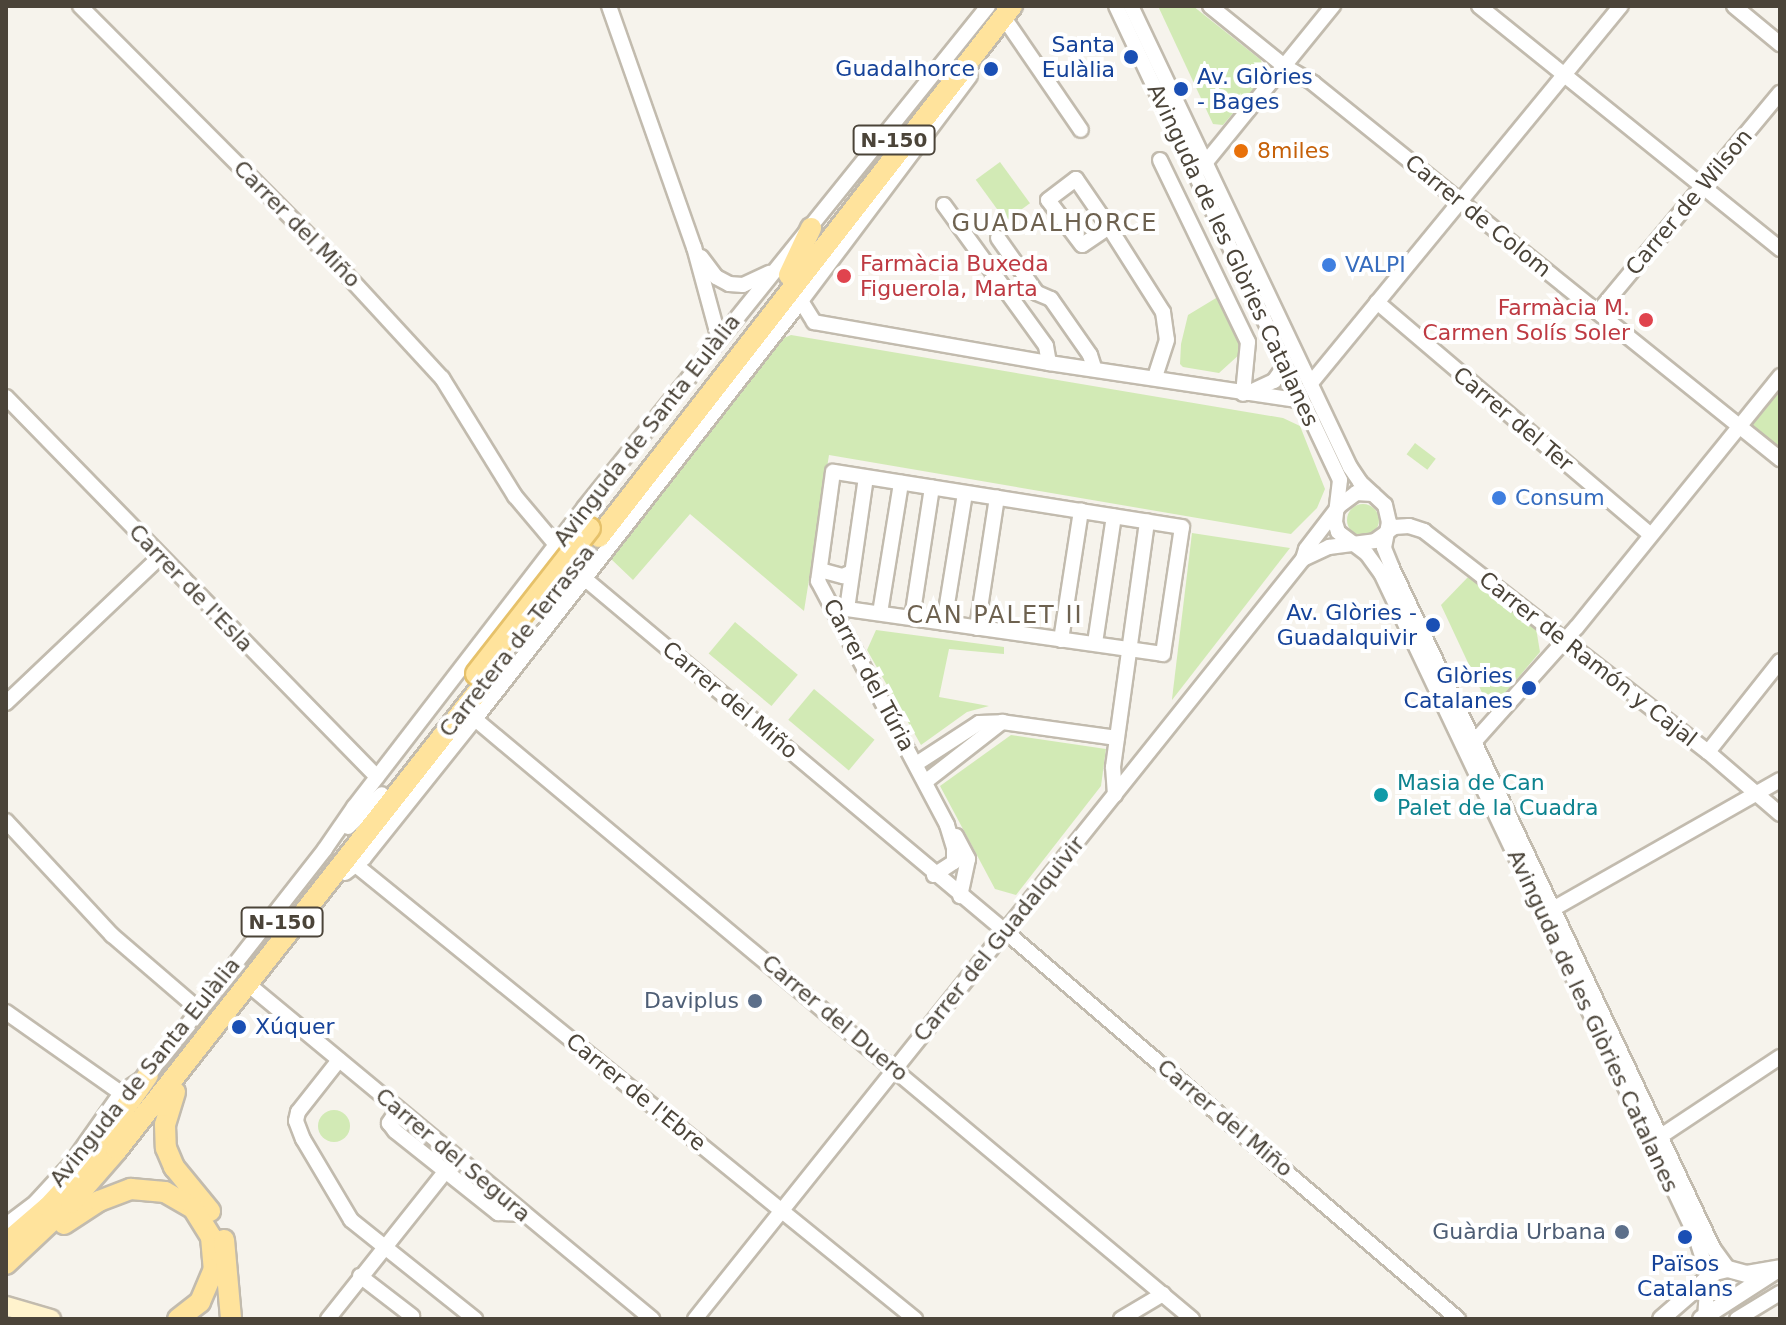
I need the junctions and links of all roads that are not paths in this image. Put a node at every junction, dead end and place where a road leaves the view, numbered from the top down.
1 (80, 6) edge
2 (609, 6) edge
3 (988, 6) edge
4 (1024, 6) edge
5 (1116, 6) edge
6 (1131, 6) edge
7 (1210, 6) edge
8 (1333, 6) edge
9 (1479, 6) edge
10 (1621, 6) edge
11 (1734, 6) edge
12 (1007, 12) edge
13 (1780, 44) edge
14 (1284, 66) junction
15 (1565, 75) junction
16 (1780, 93) edge
17 (1081, 130) dead end
18 (1160, 160) dead end
19 (1206, 162) junction
20 (1195, 175) junction
21 (1702, 186) junction
22 (1462, 204) junction
23 (944, 205) dead end
24 (1109, 227) junction
25 (811, 228) joint
26 (998, 238) dead end
27 (847, 239) junction
28 (694, 247) junction
29 (1780, 249) edge
30 (791, 271) junction
31 (801, 301) junction
32 (1377, 302) junction
33 (1598, 312) junction
34 (719, 339) junction
35 (1049, 363) junction
36 (1285, 365) junction
37 (1094, 367) junction
38 (1780, 376) edge
39 (1155, 378) junction
40 (1311, 383) junction
41 (1243, 394) junction
42 (6, 397) edge
43 (1302, 401) junction
44 (1739, 427) junction
45 (1780, 459) edge
46 (866, 477) junction
47 (901, 483) junction
48 (932, 488) junction
49 (965, 494) junction
50 (1373, 494) junction
51 (997, 498) junction
52 (1339, 506) junction
53 (1081, 511) junction
54 (1114, 516) junction
55 (1147, 521) junction
56 (1388, 531) junction
57 (1650, 534) junction
58 (1354, 545) junction
59 (555, 546) junction
60 (160, 557) junction
61 (1303, 559) junction
62 (852, 572) junction
63 (819, 576) junction
64 (584, 578) junction
65 (841, 610) junction
66 (880, 613) junction
67 (912, 618) junction
68 (944, 623) junction
69 (977, 628) junction
70 (1061, 640) junction
71 (1563, 640) junction
72 (1095, 643) junction
73 (1128, 649) junction
74 (1780, 661) edge
75 (481, 678) junction
76 (6, 703) edge
77 (475, 719) junction
78 (1002, 722) junction
79 (1117, 738) junction
80 (1474, 742) junction
81 (1708, 752) junction
82 (916, 764) junction
83 (1780, 780) edge
84 (925, 782) junction
85 (380, 785) junction
86 (1755, 794) junction
87 (1115, 795) junction
88 (1780, 814) edge
89 (6, 821) edge
90 (947, 825) junction
91 (367, 832) junction
92 (325, 849) joint
93 (351, 870) junction
94 (934, 875) junction
95 (960, 896) junction
96 (1553, 909) junction
97 (1006, 932) junction
98 (255, 990) junction
99 (198, 1009) junction
100 (6, 1012) edge
101 (1780, 1057) edge
102 (339, 1060) junction
103 (895, 1068) junction
104 (148, 1075) junction
105 (175, 1092) junction
106 (121, 1093) junction
107 (398, 1109) junction
108 (1661, 1136) junction
109 (85, 1167) junction
110 (445, 1172) junction
111 (85, 1188) junction
112 (784, 1212) junction
113 (524, 1214) junction
114 (6, 1225) edge
115 (6, 1243) edge
116 (383, 1245) junction
117 (6, 1265) edge
118 (1780, 1268) edge
119 (1728, 1269) junction
120 (360, 1276) junction
121 (1709, 1283) junction
122 (1780, 1293) edge
123 (1163, 1294) junction
124 (1728, 1302) junction
125 (6, 1306) edge
126 (197, 1310) edge
127 (228, 1316) edge
128 (412, 1316) dead end
129 (1704, 1318) edge
130 (51, 1319) edge
131 (178, 1319) edge
132 (328, 1319) edge
133 (475, 1319) edge
134 (652, 1319) edge
135 (695, 1319) edge
136 (915, 1319) edge
137 (1121, 1319) edge
138 (1192, 1319) edge
139 (1458, 1319) edge
140 (1661, 1319) edge
141 (1737, 1319) edge

1 - 59 street, Carrer del Miño
2 - 28 street
3 - 25 street
4 - 12 street, Avinguda de Santa Eulàlia
5 - 20 street, Avinguda de les Glòries Catalanes
6 - 19 street, Avinguda de les Glòries Catalanes
7 - 14 street, Carrer de Colom
8 - 14 street
9 - 15 street
10 - 15 street
11 - 13 street
12 - 17 street
12 - 27 street, Avinguda de Santa Eulàlia
12 - 30 main road, Carretera de Terrassa / N-150
14 - 19 street
14 - 22 street, Carrer de Colom
15 - 21 street
15 - 22 street
16 - 21 street, Carrer de Wilson
18 - 41 street
19 - 20 street
19 - 40 street, Avinguda de les Glòries Catalanes
20 - 36 street, Avinguda de les Glòries Catalanes
21 - 29 street
21 - 33 street, Carrer de Wilson
22 - 32 street
22 - 33 street, Carrer de Colom
23 - 35 street
24 - 24 street
24 - 39 street
25 - 30 main road
26 - 37 street
27 - 30 main road
27 - 31 street, Avinguda de Santa Eulàlia
28 - 30 street
28 - 34 street
30 - 34 street, Avinguda de Santa Eulàlia
30 - 75 main road, Carretera de Terrassa / N-150
31 - 35 street
31 - 64 street, Avinguda de Santa Eulàlia
32 - 40 street
32 - 57 street, Carrer del Ter
33 - 44 street, Carrer de Colom
34 - 59 street, Avinguda de Santa Eulàlia
35 - 37 street
36 - 41 street
36 - 43 street, Avinguda de les Glòries Catalanes
37 - 39 street
38 - 44 street
39 - 41 street
40 - 50 street, Avinguda de les Glòries Catalanes
41 - 43 street
42 - 60 street, Carrer de l'Esla
43 - 52 street, Avinguda de les Glòries Catalanes
44 - 45 street, Carrer de Colom
44 - 57 street
46 - 47 street
46 - 62 street
46 - 63 street, Carrer del Túria
47 - 48 street
47 - 66 street
48 - 49 street
48 - 67 street
49 - 51 street
49 - 68 street
50 - 52 street
50 - 56 street
51 - 53 street
51 - 69 street
52 - 58 street
52 - 61 street, Carrer del Guadalquivir
53 - 54 street
53 - 70 street
54 - 55 street
54 - 72 street
55 - 73 street
55 - 73 street
56 - 58 street
56 - 71 street, Carrer de Ramón y Cajal
56 - 80 street, Avinguda de les Glòries Catalanes
57 - 71 street
58 - 61 street
58 - 121 street, Avinguda de les Glòries Catalanes
59 - 64 street, Carrer del Miño
59 - 85 street, Avinguda de Santa Eulàlia
60 - 76 street
60 - 85 street, Carrer de l'Esla
61 - 87 street, Carrer del Guadalquivir
62 - 63 street
62 - 65 street
63 - 65 street, Carrer del Túria
64 - 77 street, Avinguda de Santa Eulàlia
64 - 94 street, Carrer del Miño
65 - 66 street
65 - 82 street, Carrer del Túria
66 - 67 street
67 - 68 street
68 - 69 street
69 - 70 street
70 - 72 street
71 - 80 street
71 - 81 street, Carrer de Ramón y Cajal
72 - 73 street
73 - 79 street
74 - 81 street
75 - 85 main road, Carretera de Terrassa / N-150
75 - 91 main road, Carretera de Terrassa / N-150
77 - 93 street, Avinguda de Santa Eulàlia
77 - 103 street, Carrer del Duero
78 - 79 street
78 - 82 street
78 - 84 street
79 - 87 street
80 - 96 street, Avinguda de les Glòries Catalanes
81 - 86 street, Carrer de Ramón y Cajal
82 - 84 street, Carrer del Túria
83 - 86 street
84 - 90 street, Carrer del Túria
85 - 92 street, Carretera de Terrassa
85 - 109 main road, Carretera de Terrassa / N-150
86 - 88 street, Carrer de Ramón y Cajal
86 - 96 street
87 - 97 street, Carrer del Guadalquivir
89 - 99 street
90 - 94 street, Carrer del Túria
90 - 95 street, Carrer del Túria
91 - 93 main road
91 - 111 main road, Carretera de Terrassa / N-150
92 - 99 street, Avinguda de Santa Eulàlia
93 - 98 main road
93 - 112 street, Carrer de l'Ebre
94 - 95 street, Carrer del Miño
95 - 97 street, Carrer del Miño
96 - 108 street, Avinguda de les Glòries Catalanes
97 - 103 street, Carrer del Guadalquivir
97 - 139 street, Carrer del Miño
98 - 102 street, Carrer del Segura
98 - 105 main road
99 - 104 street, Avinguda de Santa Eulàlia
100 - 106 street
101 - 108 street
102 - 107 street, Carrer del Segura
102 - 116 street
103 - 112 street, Carrer del Guadalquivir
103 - 123 street, Carrer del Duero
104 - 106 street, Avinguda de Santa Eulàlia
104 - 109 main road
105 - 111 main road
105 - 127 main road
106 - 114 street, Avinguda de Santa Eulàlia
107 - 110 street
107 - 113 street, Carrer del Segura
108 - 119 street, Avinguda de les Glòries Catalanes
109 - 115 main road, Carretera de Terrassa / N-150
110 - 113 street
110 - 116 street
111 - 117 main road, Carretera de Terrassa / N-150
112 - 135 street, Carrer del Guadalquivir
112 - 136 street, Carrer de l'Ebre
113 - 134 street, Carrer del Segura
116 - 120 street
116 - 133 street
117 - 126 main road
118 - 119 street
118 - 124 street
119 - 121 street
120 - 128 street
120 - 132 street
121 - 124 street
121 - 129 street, Avinguda de les Glòries Catalanes
121 - 140 street
122 - 141 street
123 - 137 street
123 - 138 street, Carrer del Duero
124 - 129 street
125 - 130 main road
126 - 131 main road

